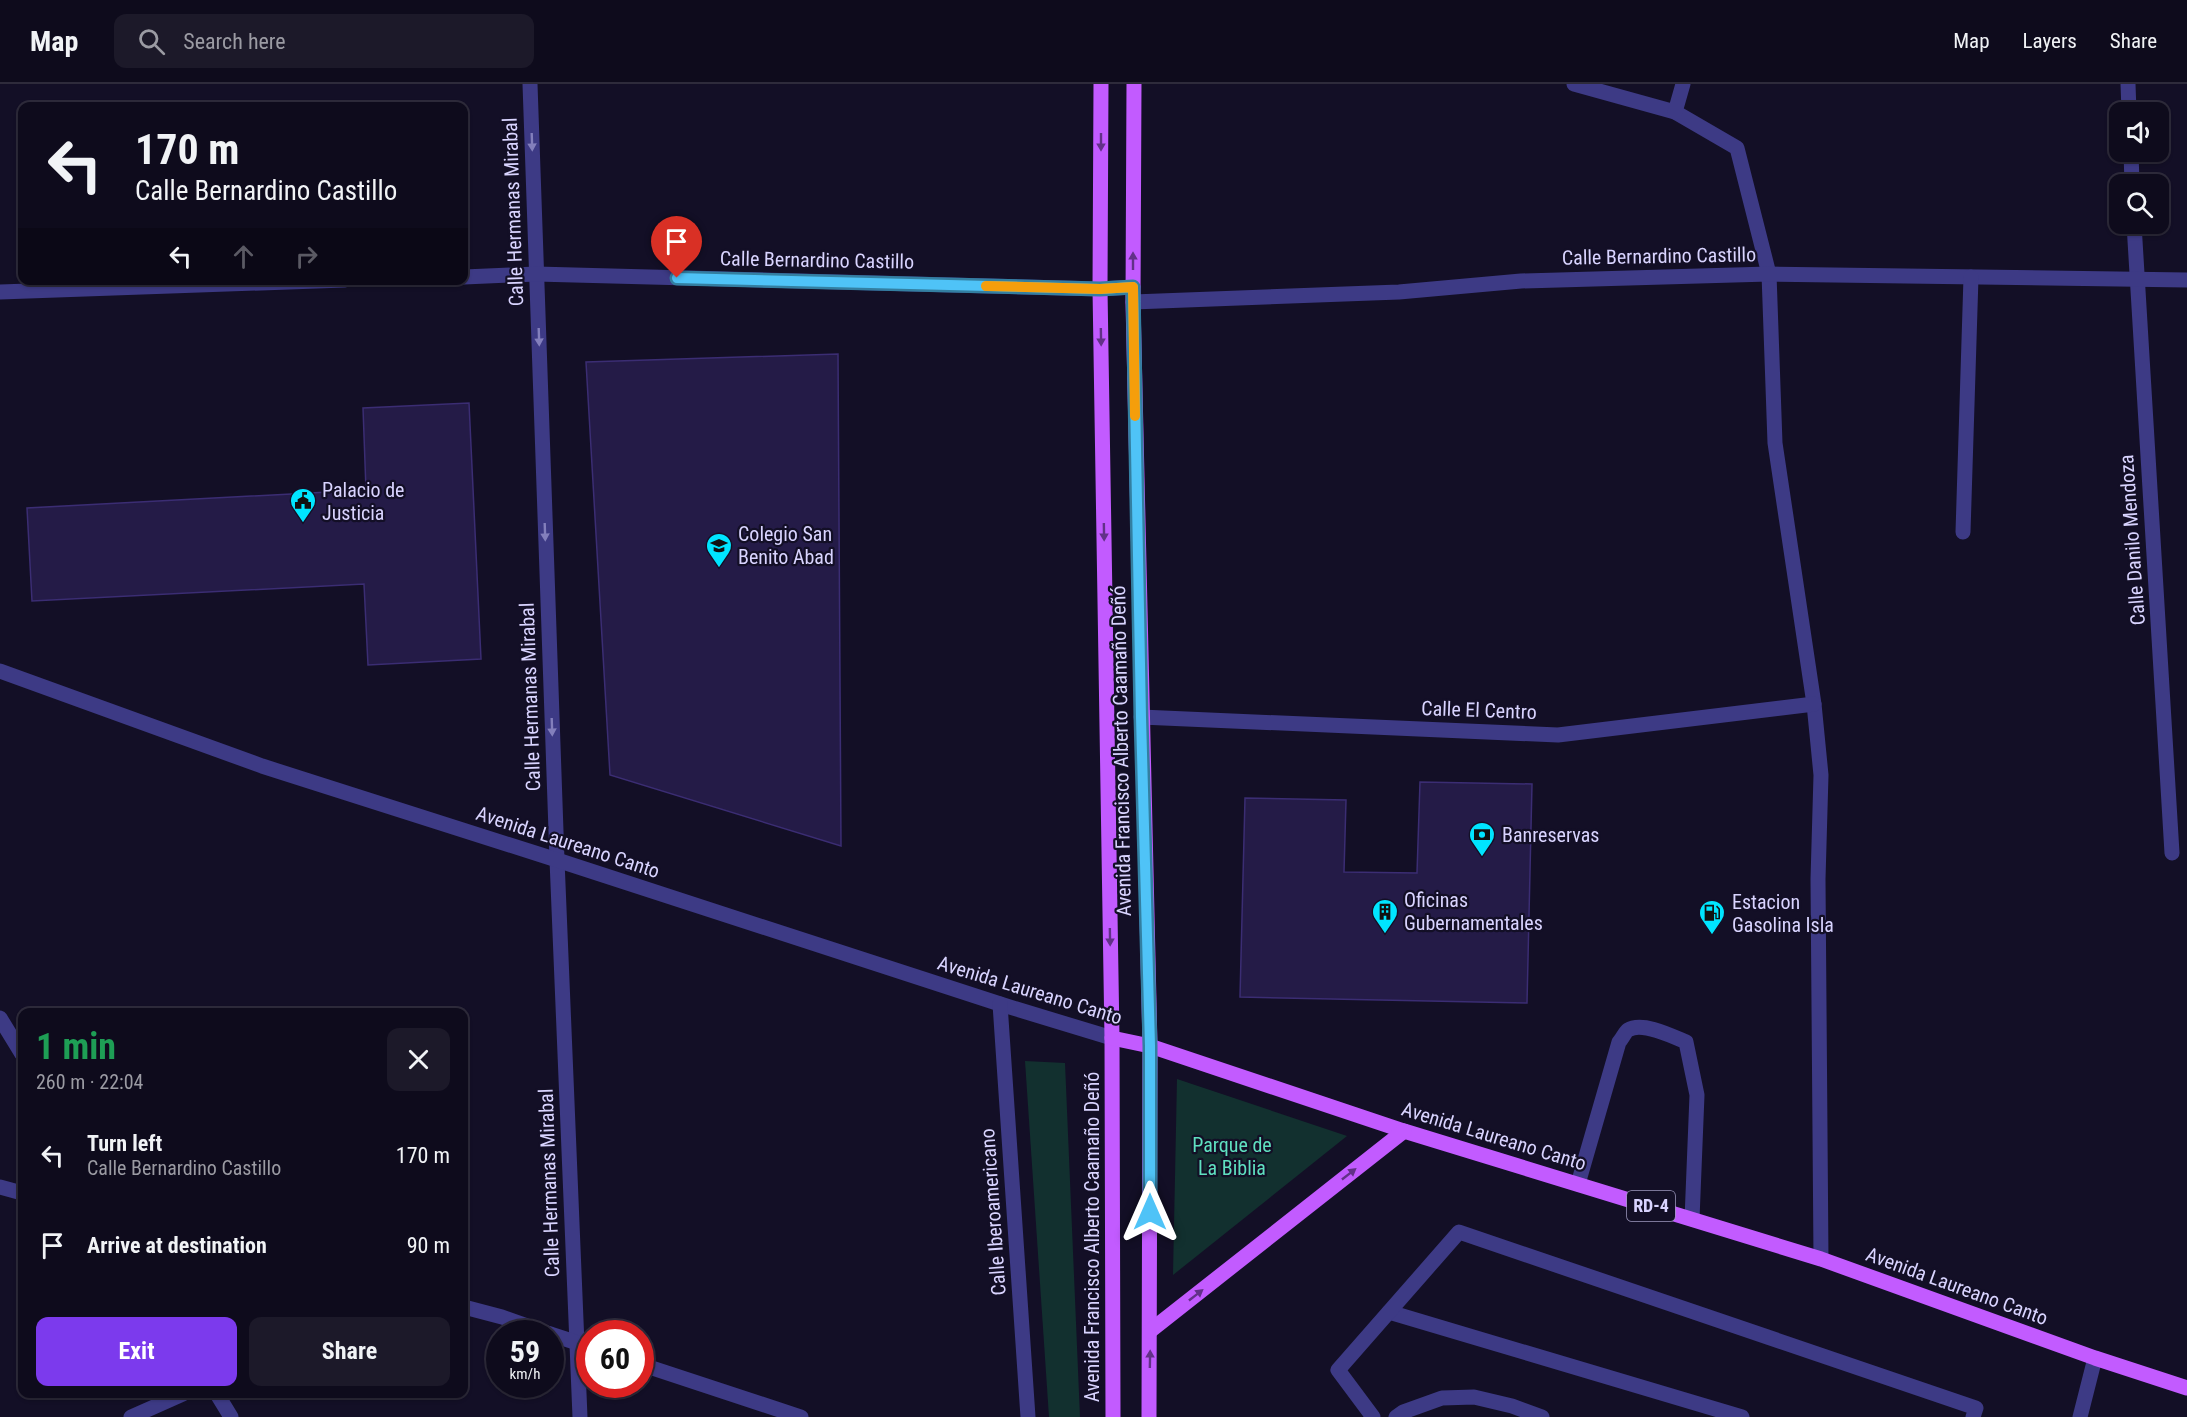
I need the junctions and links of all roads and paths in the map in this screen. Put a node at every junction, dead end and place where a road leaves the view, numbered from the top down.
1 (530, 84) edge
2 (1101, 84) edge
3 (1134, 84) edge
4 (1574, 84) edge
5 (1683, 84) edge
6 (2128, 84) edge
7 (2129, 102) edge
8 (1675, 112) junction
9 (2135, 234) edge
10 (536, 274) junction
11 (1769, 274) junction
12 (468, 277) edge
13 (1971, 277) junction
14 (2137, 279) junction
15 (2187, 280) edge
16 (201, 285) edge
17 (1100, 289) junction
18 (0, 292) edge
19 (1133, 294) junction
20 (1963, 532) dead end
21 (4, 677) edge
22 (1814, 704) junction
23 (1141, 717) junction
24 (2172, 853) dead end
25 (557, 860) junction
26 (1000, 1004) junction
27 (0, 1018) edge
28 (1112, 1038) junction
29 (1150, 1046) junction
30 (18, 1047) edge
31 (1404, 1131) junction
32 (1578, 1184) junction
33 (0, 1187) edge
34 (18, 1192) edge
35 (1692, 1219) junction
36 (1821, 1259) junction
37 (468, 1308) edge
38 (1389, 1312) junction
39 (510, 1320) edge
40 (582, 1320) edge
41 (1150, 1331) junction
42 (2095, 1358) junction
43 (654, 1369) edge
44 (2187, 1388) edge
45 (174, 1398) edge
46 (219, 1398) edge
47 (581, 1398) edge
48 (131, 1417) edge
49 (231, 1417) edge
50 (580, 1417) edge
51 (801, 1417) edge
52 (1028, 1417) edge
53 (1113, 1417) edge
54 (1149, 1417) edge
55 (1373, 1417) edge
56 (1396, 1417) edge
57 (1542, 1417) edge
58 (1742, 1417) edge
59 (1973, 1417) edge
60 (2080, 1417) edge

1 -> 10 street, Calle Hermanas Mirabal
2 -> 17 main road, Avenida Francisco Alberto Caamaño Deñó
19 -> 3 main road, Avenida Francisco Alberto Caamaño Deñó
4 - 8 street
5 - 8 street
6 - 7 street
8 - 11 street
9 - 14 street, Calle Danilo Mendoza
10 - 12 street, Calle Bernardino Castillo
10 - 17 street, Calle Bernardino Castillo
10 -> 25 street, Calle Hermanas Mirabal
11 - 13 street, Calle Bernardino Castillo
11 - 19 street, Calle Bernardino Castillo
11 - 22 street
13 - 14 street, Calle Bernardino Castillo
13 - 20 street
14 - 15 street, Calle Bernardino Castillo
14 - 24 street, Calle Danilo Mendoza
16 - 18 street
17 - 19 street, Calle Bernardino Castillo
17 -> 28 main road, Avenida Francisco Alberto Caamaño Deñó
19 - 23 main road, Avenida Francisco Alberto Caamaño Deñó
21 - 25 street, Avenida Laureano Canto
22 - 23 street, Calle El Centro
22 - 36 street
23 - 29 main road, Avenida Francisco Alberto Caamaño Deñó
25 - 26 street, Avenida Laureano Canto
25 - 40 street, Calle Hermanas Mirabal
26 - 28 street, Avenida Laureano Canto
26 - 52 street, Calle Iberoamericano
27 - 30 street
28 - 29 main road, Avenida Laureano Canto / RD-4
28 - 53 main road, Avenida Francisco Alberto Caamaño Deñó
29 - 31 main road, Avenida Laureano Canto / RD-4
29 - 41 main road, Avenida Francisco Alberto Caamaño Deñó
31 - 32 main road, Avenida Laureano Canto / RD-4
41 -> 31 main road
32 - 35 main road, Avenida Laureano Canto / RD-4
32 - 35 street
33 - 34 street
35 - 36 main road, Avenida Laureano Canto / RD-4
36 - 42 main road, Avenida Laureano Canto / RD-4
37 - 39 street
38 - 55 street
38 - 58 street
38 - 59 street
54 -> 41 main road, Avenida Francisco Alberto Caamaño Deñó
42 - 44 main road, Avenida Laureano Canto / RD-4
42 - 60 street
43 - 51 street
45 - 48 street
46 - 49 street
47 - 50 street, Calle Hermanas Mirabal
56 - 57 street

